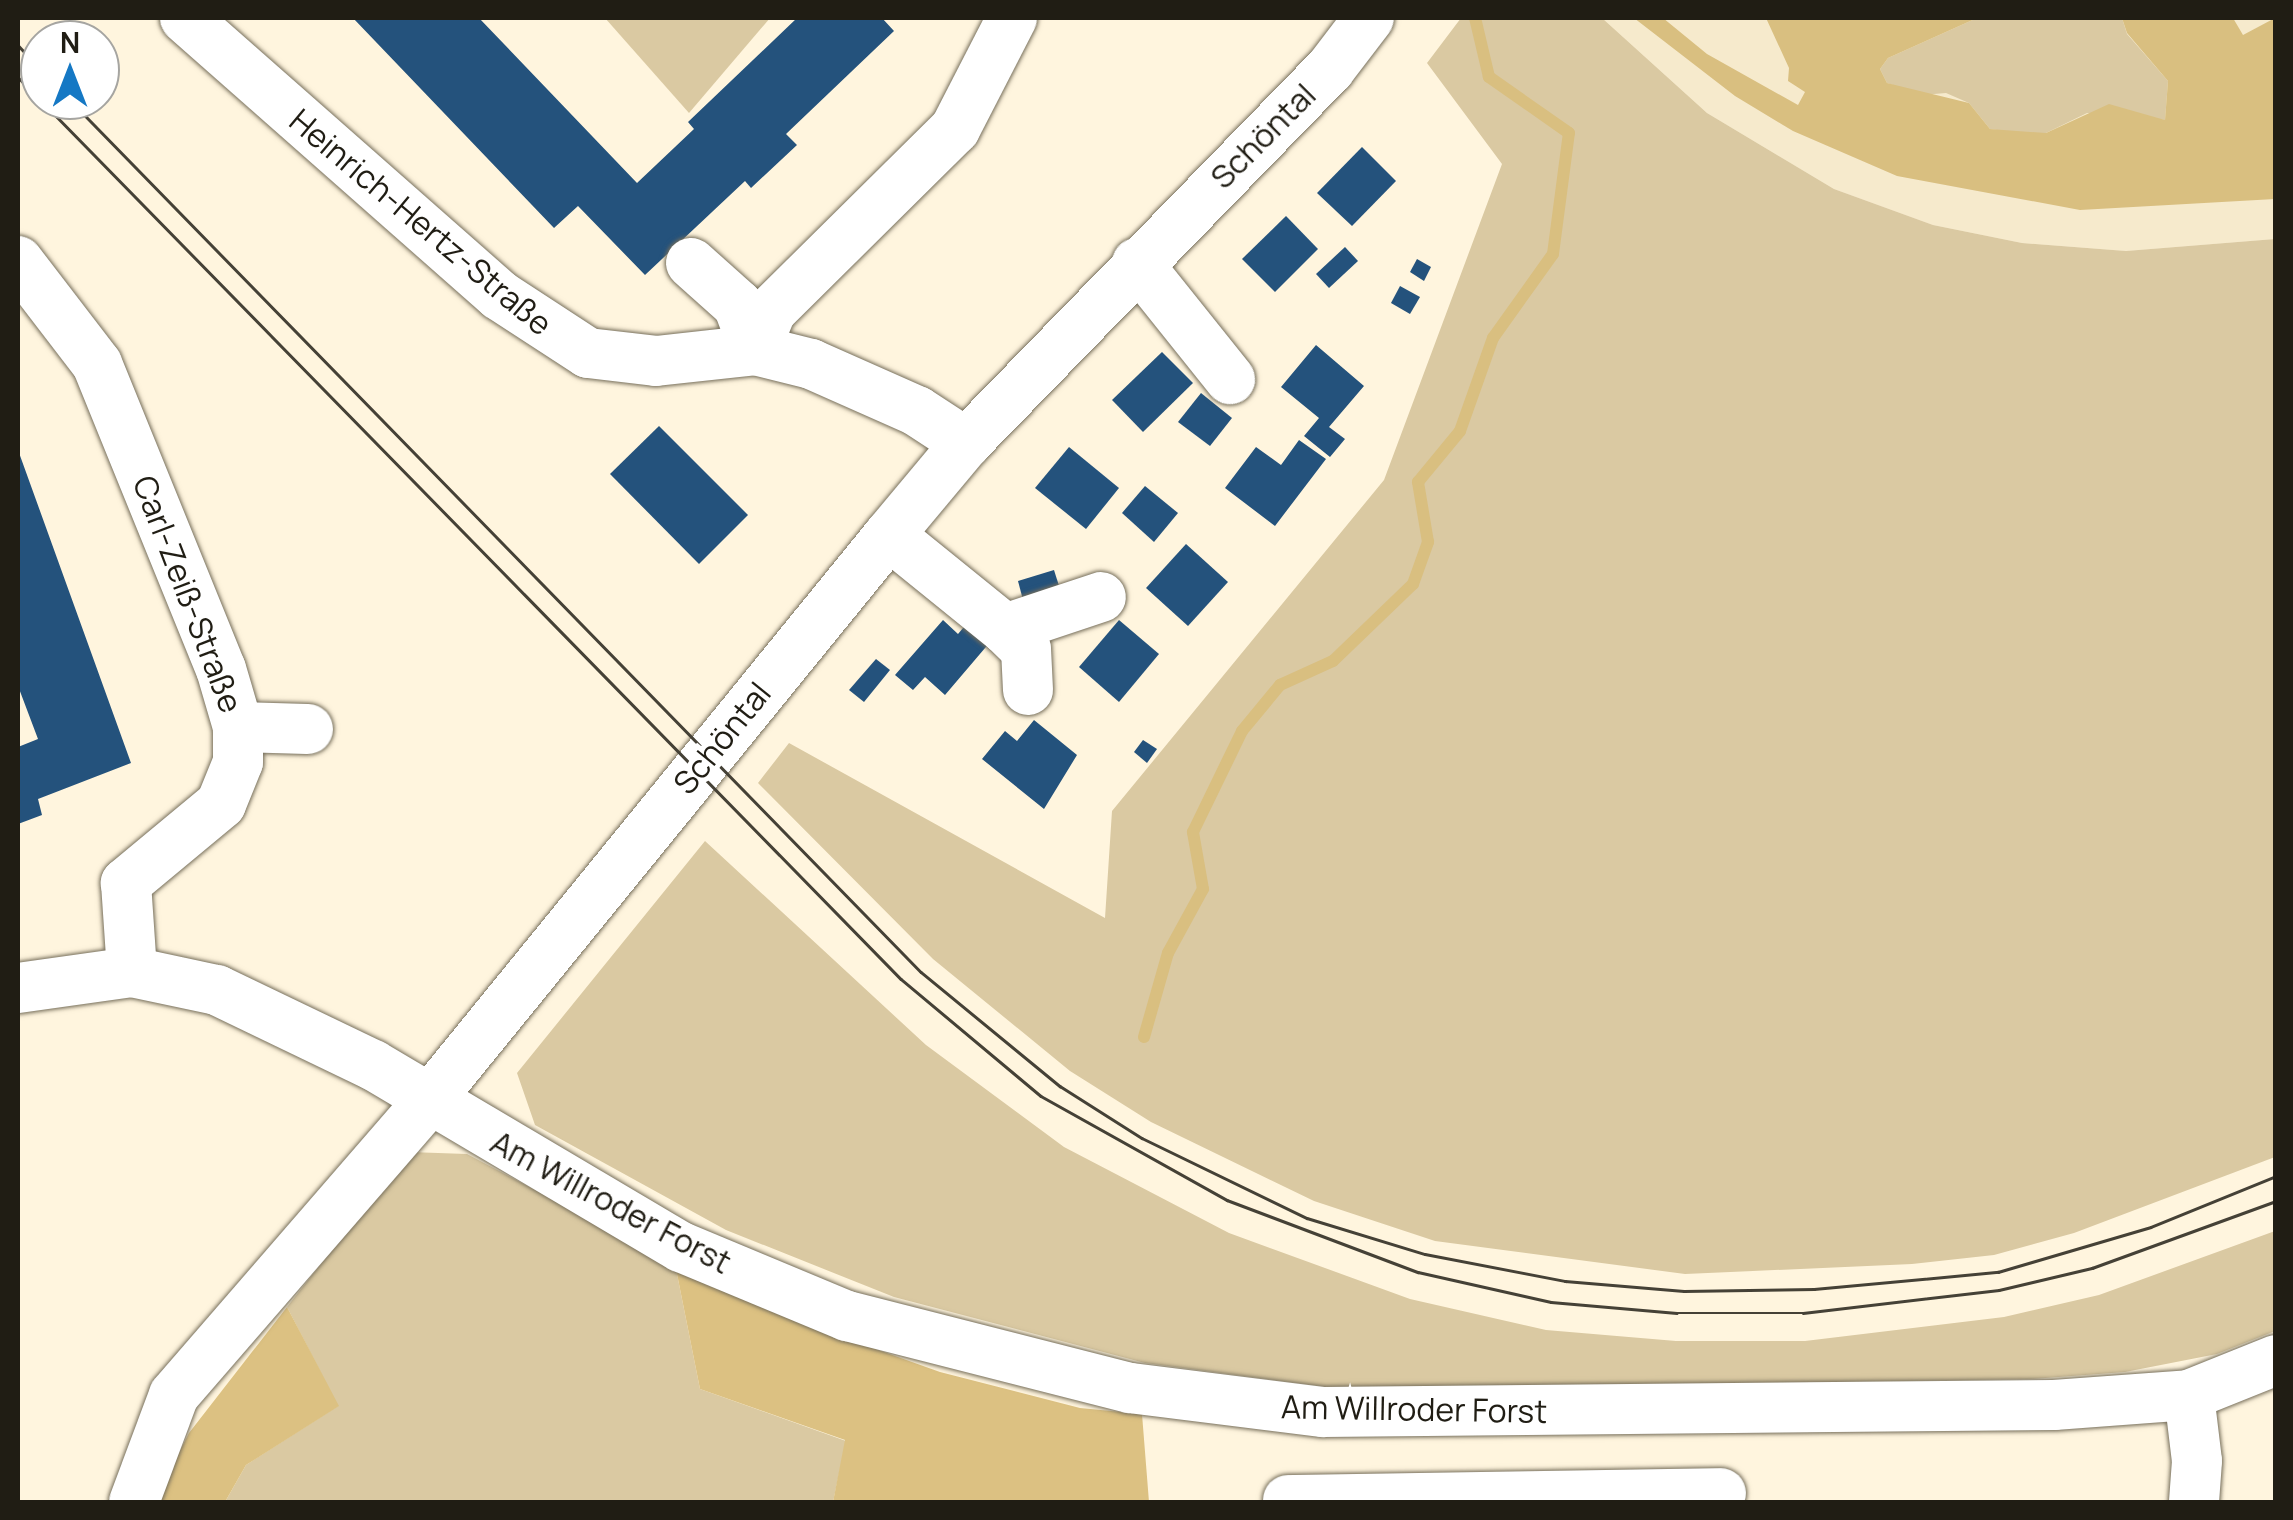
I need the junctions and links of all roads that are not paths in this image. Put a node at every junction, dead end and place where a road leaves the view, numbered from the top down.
1 (184, 18) edge
2 (1012, 18) edge
3 (1370, 18) edge
4 (18, 262) edge
5 (691, 263) dead end
6 (1137, 263) junction
7 (755, 350) junction
8 (1230, 379) dead end
9 (966, 442) junction
10 (889, 535) junction
11 (1101, 598) dead end
12 (1005, 629) junction
13 (1028, 690) dead end
14 (238, 726) junction
15 (308, 729) dead end
16 (132, 972) junction
17 (18, 988) edge
18 (430, 1099) junction
19 (2276, 1360) edge
20 (2189, 1395) junction
21 (1721, 1413) junction
22 (1720, 1498) edge
23 (1288, 1500) dead end
24 (134, 1502) edge
25 (2194, 1502) edge

1 - 7 street, Heinrich-Hertz-Straße
2 - 7 street
3 - 6 street, Schöntal
4 - 14 street, Carl-Zeiß-Straße
5 - 7 street
6 - 8 street
6 - 9 street, Schöntal
7 - 9 street, Heinrich-Hertz-Straße
9 - 10 street, Schöntal
10 - 12 street
10 - 18 street, Schöntal
11 - 12 street
12 - 13 street
14 - 15 street
14 - 16 street, Carl-Zeiß-Straße
16 - 17 street, Am Willroder Forst
16 - 18 street, Am Willroder Forst
18 - 21 street, Am Willroder Forst
18 - 24 street, Schöntal
19 - 20 street, Am Willroder Forst
20 - 21 street, Am Willroder Forst
20 - 25 street
21 - 22 street
22 - 23 street

